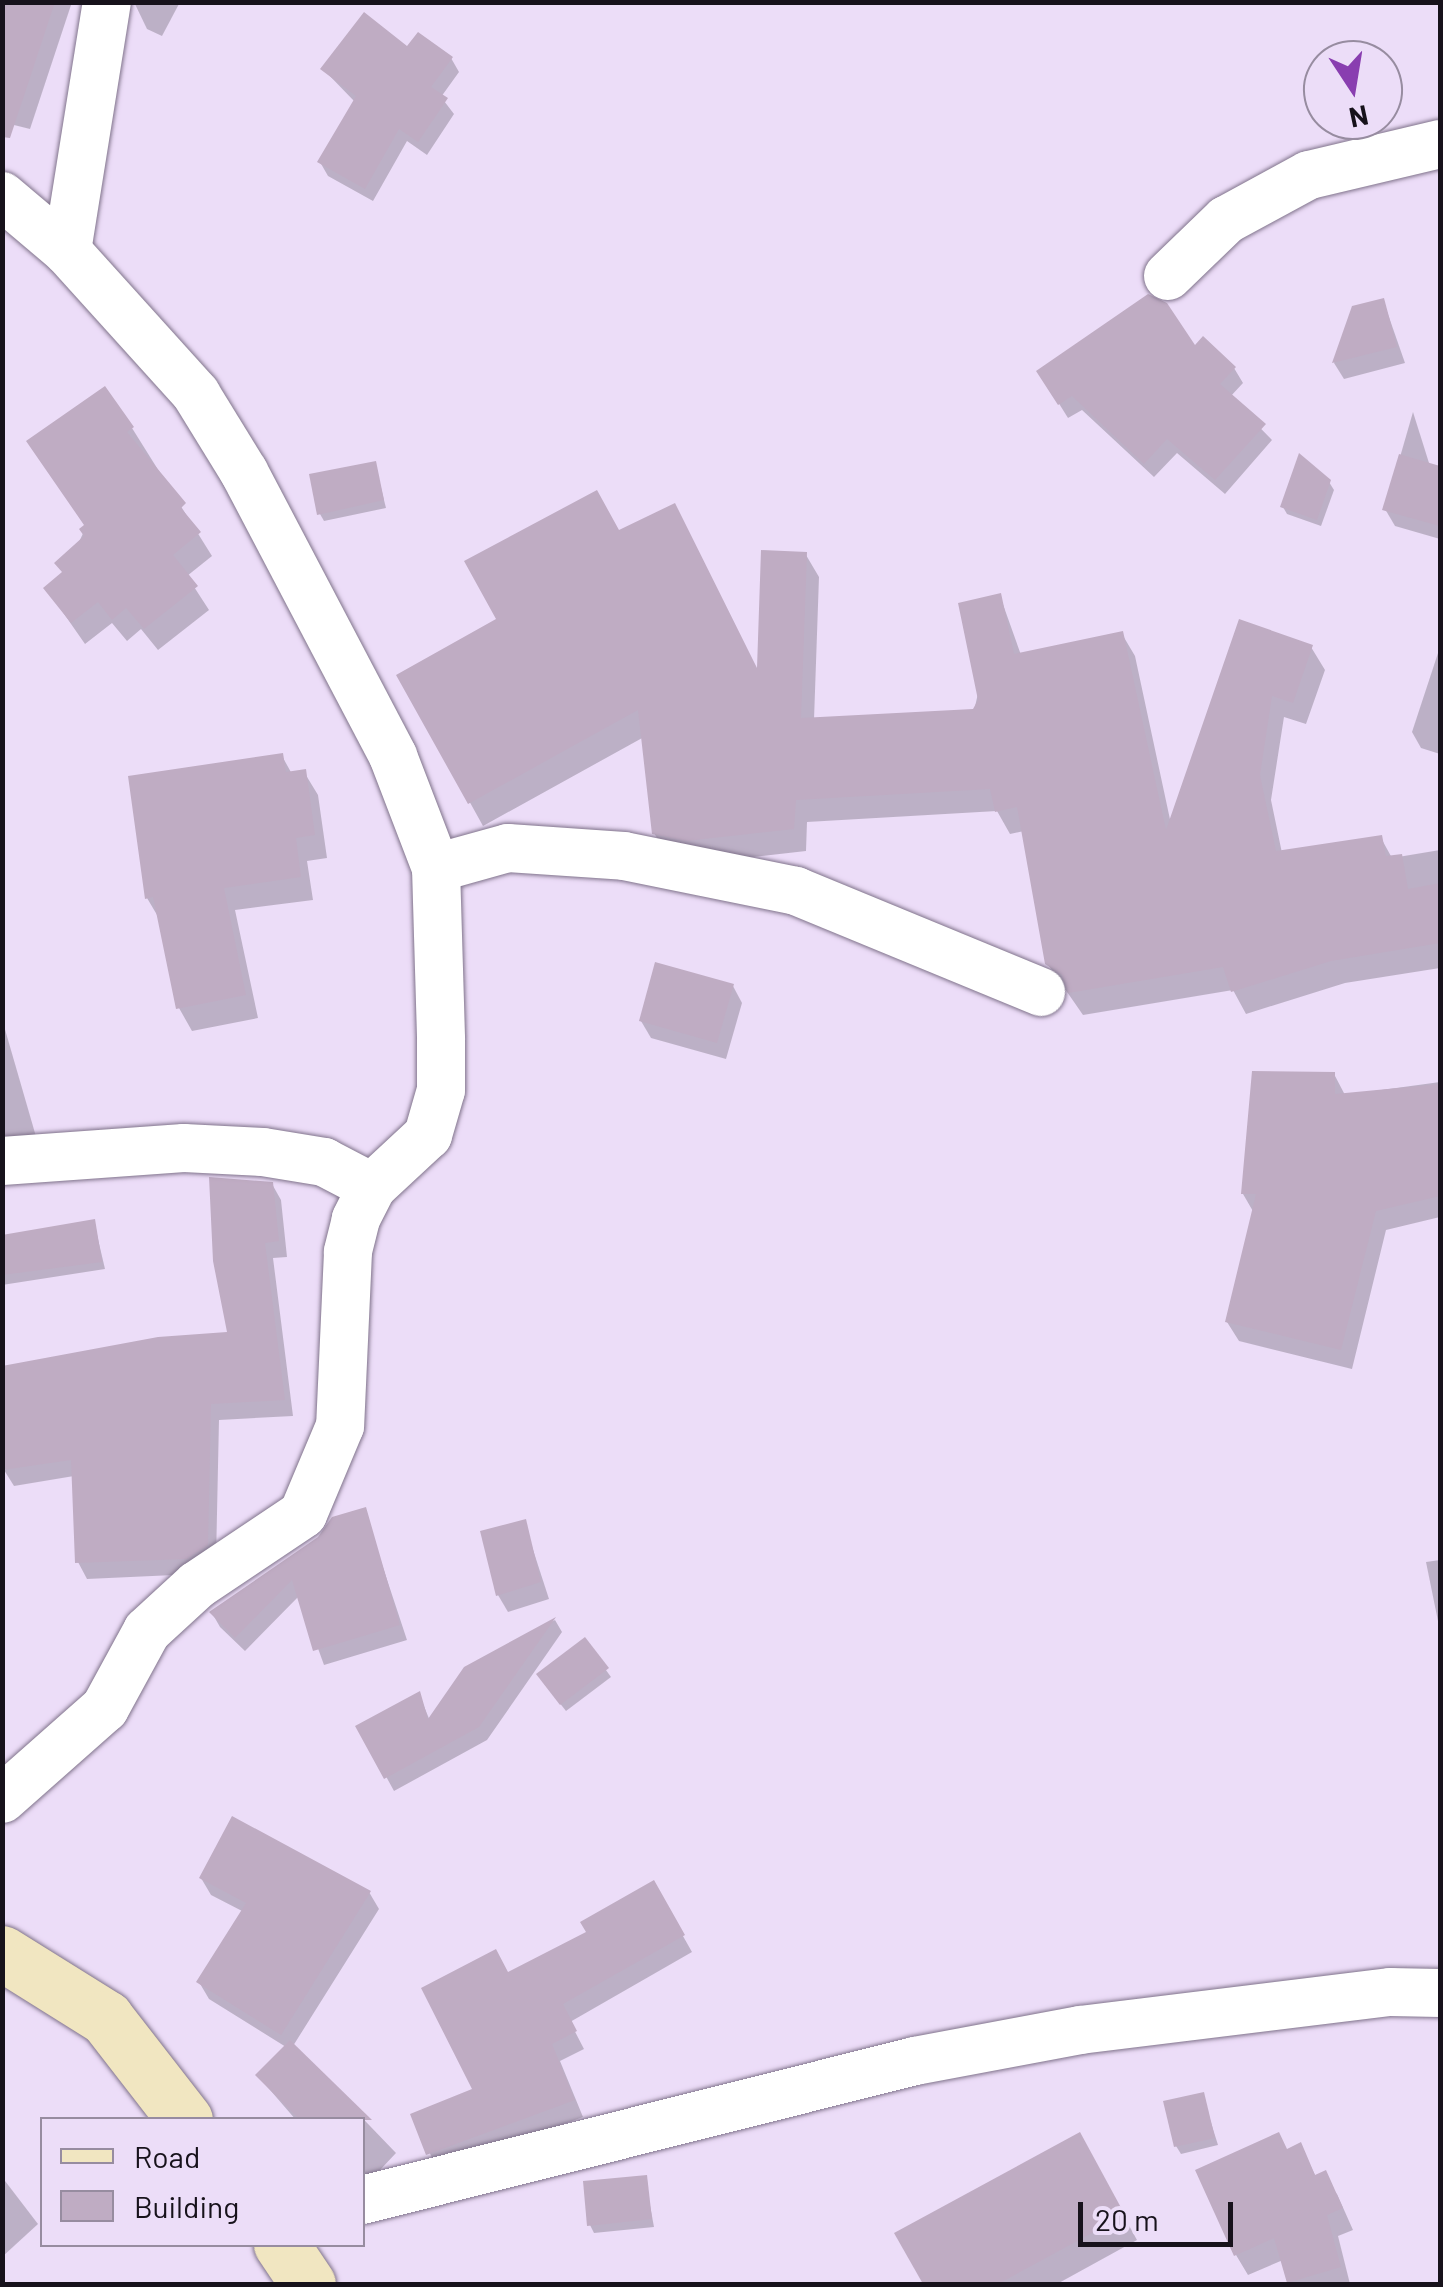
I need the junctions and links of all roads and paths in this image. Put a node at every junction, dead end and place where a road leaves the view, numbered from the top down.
1 (106, 2) edge
2 (1440, 144) edge
3 (2, 196) edge
4 (67, 251) junction
5 (1168, 276) dead end
6 (436, 868) junction
7 (1041, 992) dead end
8 (2, 1161) edge
9 (372, 1187) junction
10 (2, 1799) edge
11 (2, 1953) edge
12 (1440, 1993) edge
13 (183, 2117) edge
14 (365, 2199) edge
15 (282, 2247) edge
16 (308, 2284) edge

1 - 4 street
2 - 5 street
3 - 4 street
4 - 6 street
6 - 7 street
6 - 9 street
8 - 9 street
9 - 10 street
11 - 13 street
12 - 14 street
15 - 16 street

